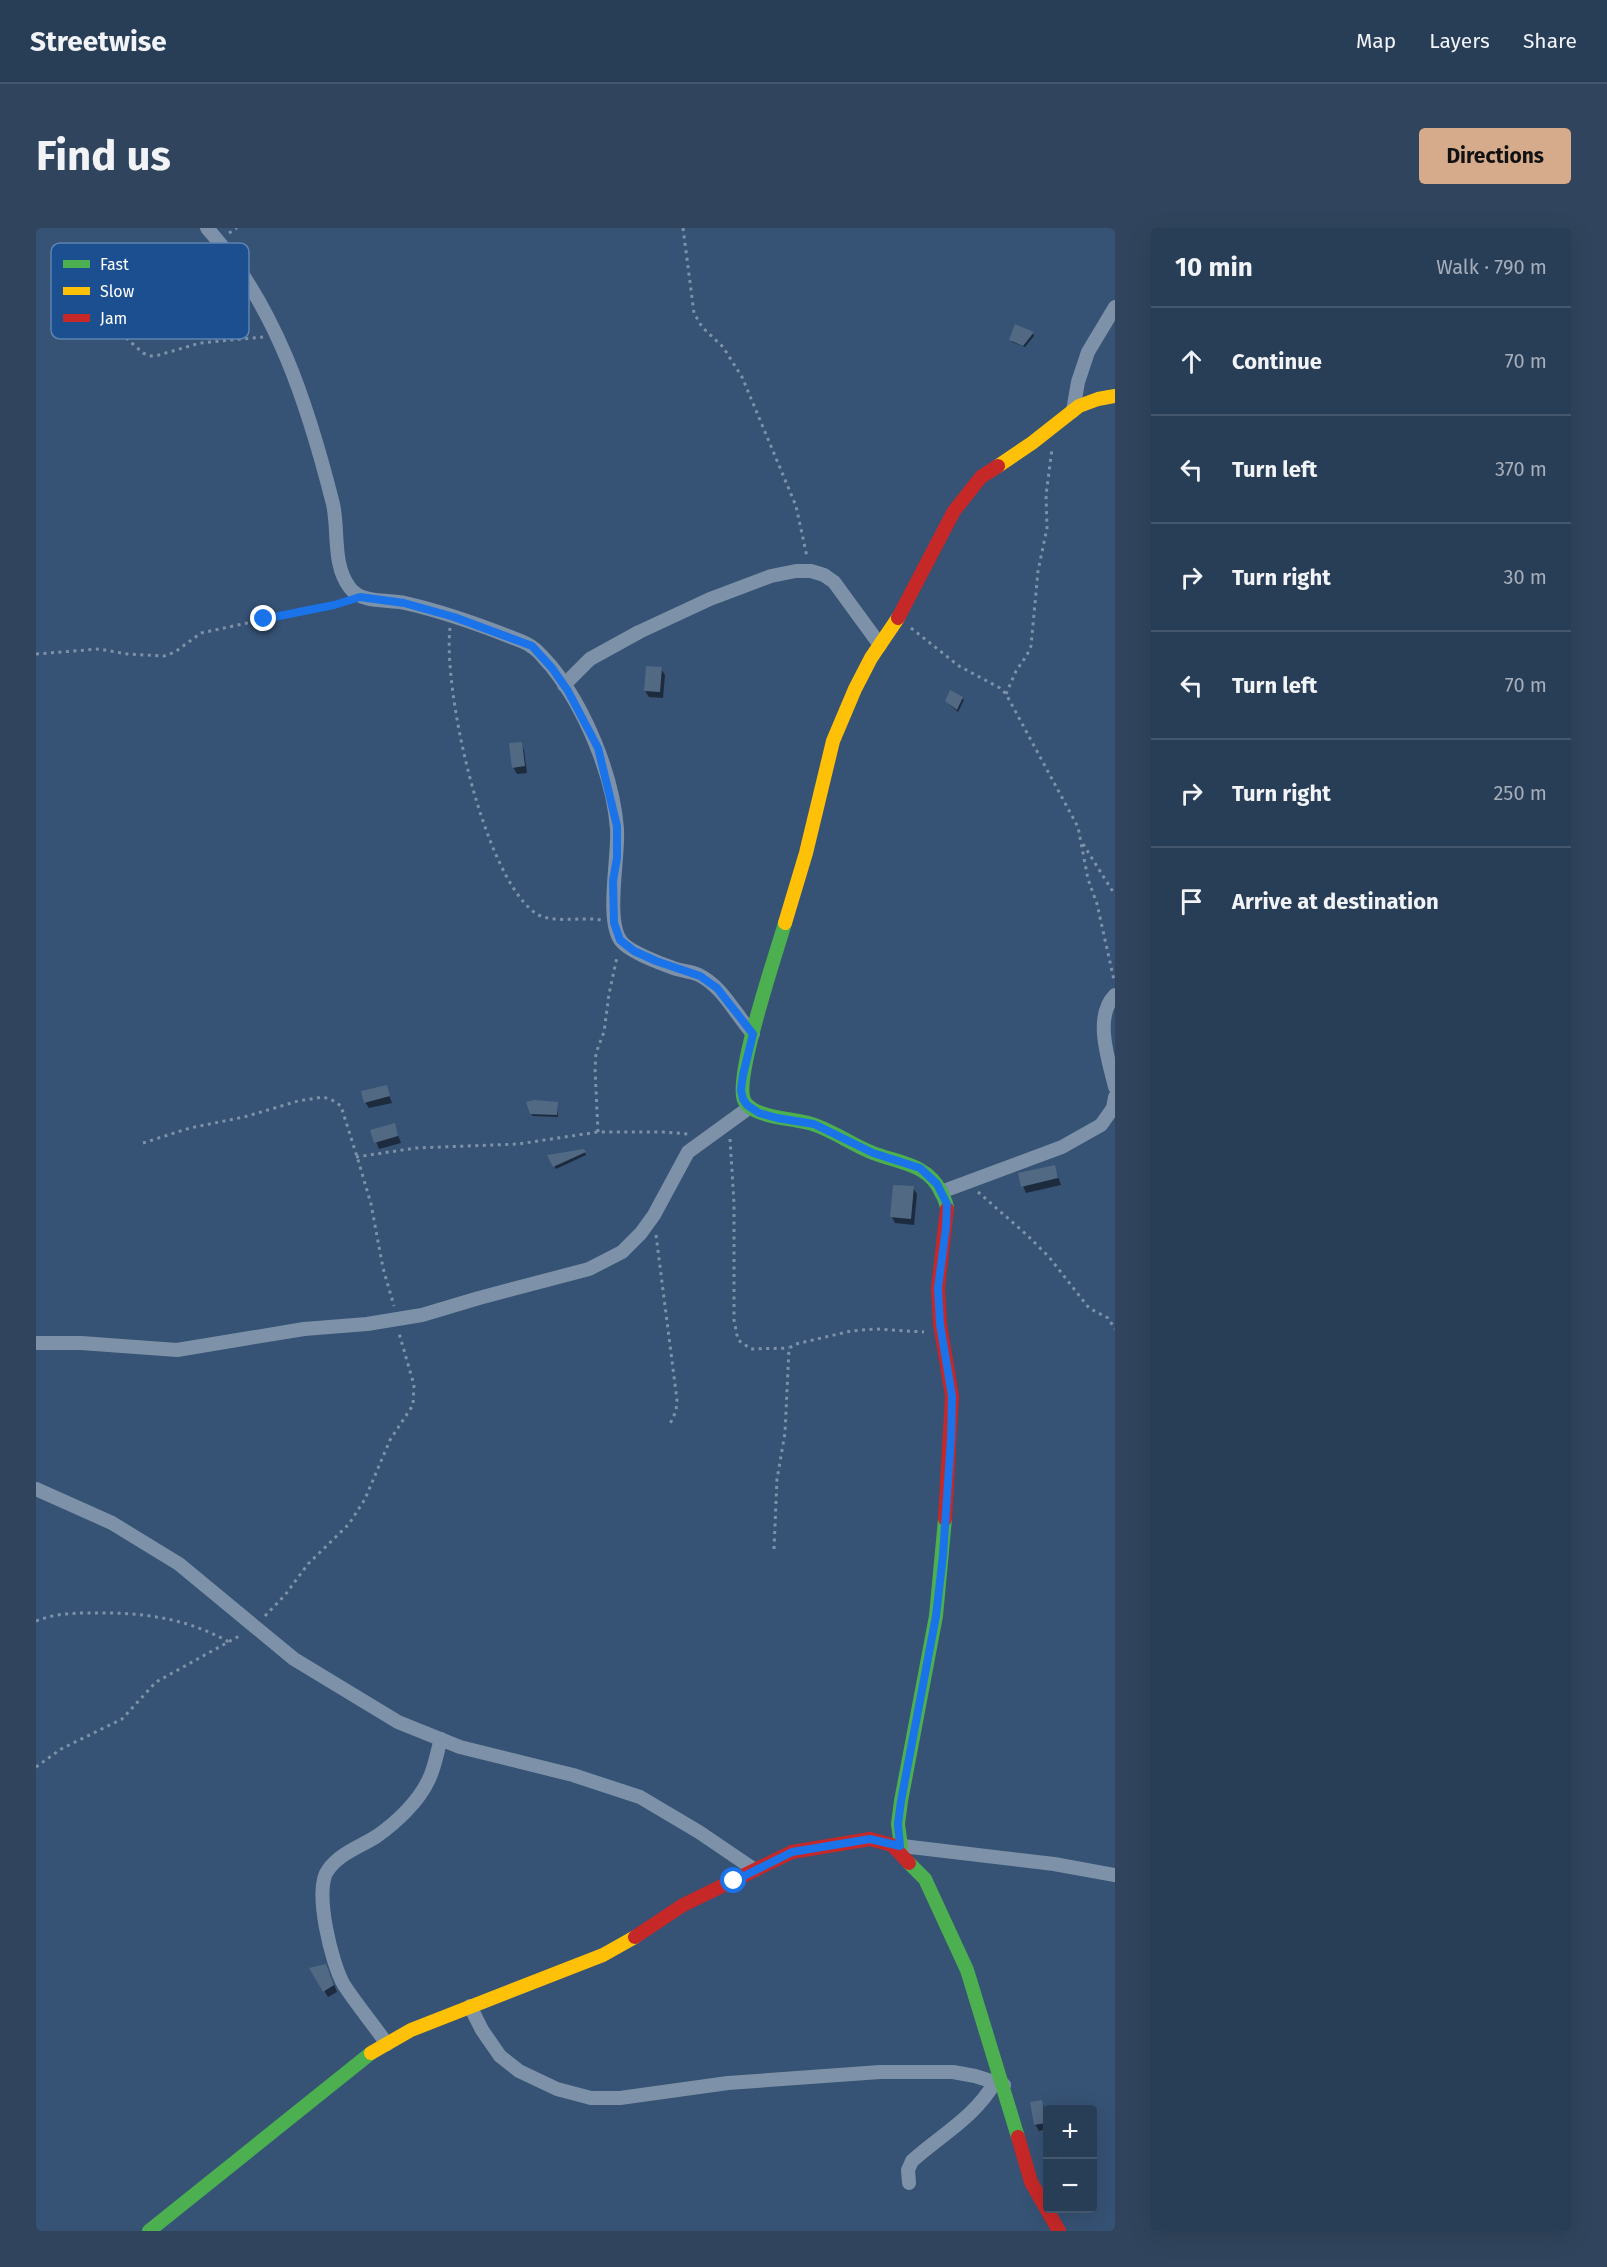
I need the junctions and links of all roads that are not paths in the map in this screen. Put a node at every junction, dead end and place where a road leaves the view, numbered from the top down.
1 (207, 228) edge
2 (218, 243) edge
3 (249, 285) edge
4 (1115, 307) edge
5 (1115, 396) edge
6 (1073, 411) junction
7 (880, 645) junction
8 (564, 685) junction
9 (1115, 995) edge
10 (753, 1034) junction
11 (1115, 1087) edge
12 (1115, 1097) edge
13 (750, 1107) junction
14 (941, 1192) junction
15 (36, 1343) edge
16 (36, 1489) edge
17 (441, 1739) junction
18 (896, 1845) junction
19 (755, 1870) junction
20 (1115, 1875) edge
21 (470, 2006) junction
22 (387, 2044) junction
23 (1000, 2084) junction
24 (909, 2183) dead end
25 (149, 2231) edge
26 (1059, 2231) edge

1 - 2 street
3 - 8 street
4 - 6 street
5 - 6 street
6 - 7 street
7 - 8 street
7 - 10 street
8 - 10 street
9 - 11 street
10 - 13 street
12 - 14 street
13 - 14 street
13 - 15 street
14 - 18 street
16 - 17 street
17 - 19 street
17 - 22 street
18 - 19 street
18 - 20 street
18 - 23 street
19 - 21 street
21 - 22 street
21 - 23 street
22 - 25 street
23 - 24 street
23 - 26 street

